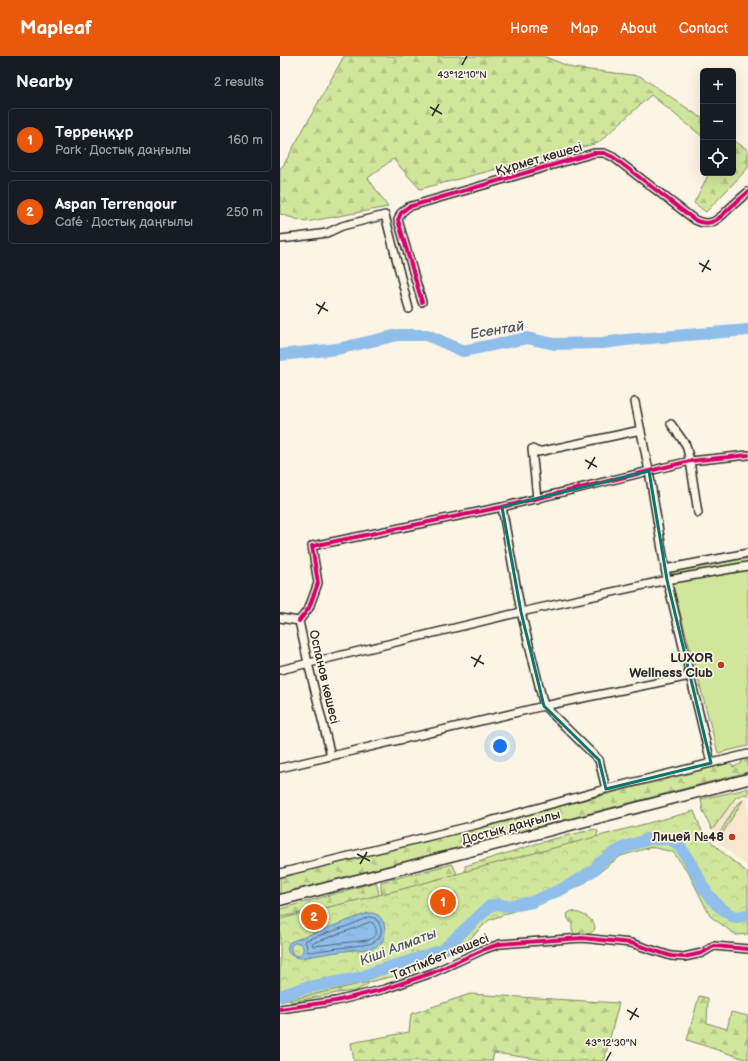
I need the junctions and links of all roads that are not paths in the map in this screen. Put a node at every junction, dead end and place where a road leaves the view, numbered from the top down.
1 (748, 192) edge
2 (280, 239) edge
3 (422, 302) dead end
4 (409, 309) dead end
5 (635, 402) dead end
6 (671, 424) dead end
7 (641, 430) junction
8 (748, 455) edge
9 (690, 461) junction
10 (649, 471) junction
11 (537, 499) junction
12 (502, 507) junction
13 (698, 513) dead end
14 (748, 553) edge
15 (748, 566) edge
16 (665, 569) junction
17 (667, 580) junction
18 (521, 612) junction
19 (280, 618) edge
20 (299, 621) junction
21 (308, 663) junction
22 (280, 670) edge
23 (690, 676) junction
24 (544, 706) junction
25 (748, 754) edge
26 (331, 756) junction
27 (711, 763) junction
28 (280, 768) edge
29 (748, 778) edge
30 (606, 789) junction
31 (280, 873) edge
32 (280, 900) edge
33 (748, 949) edge
34 (280, 1009) edge

1 - 3 street, Құрмет көшесі
2 - 4 street
5 - 7 street
6 - 9 street
7 - 10 street
7 - 11 street
8 - 9 street
9 - 10 street
9 - 13 street
10 - 11 street
10 - 16 street
11 - 12 street
12 - 18 street
12 - 20 street
14 - 16 street
15 - 17 street
16 - 17 street
17 - 18 street
17 - 23 street
18 - 21 street
18 - 24 street
19 - 20 street, Оспанов көшесі
20 - 21 street, Оспанов көшесі
21 - 22 street
21 - 26 street, Оспанов көшесі
23 - 24 street
23 - 27 street
24 - 26 street
24 - 30 street
25 - 27 street
26 - 28 street
27 - 30 street
29 - 32 main road, Достық даңғылы
30 - 31 street
33 - 34 street, Таттімбет көшесі

